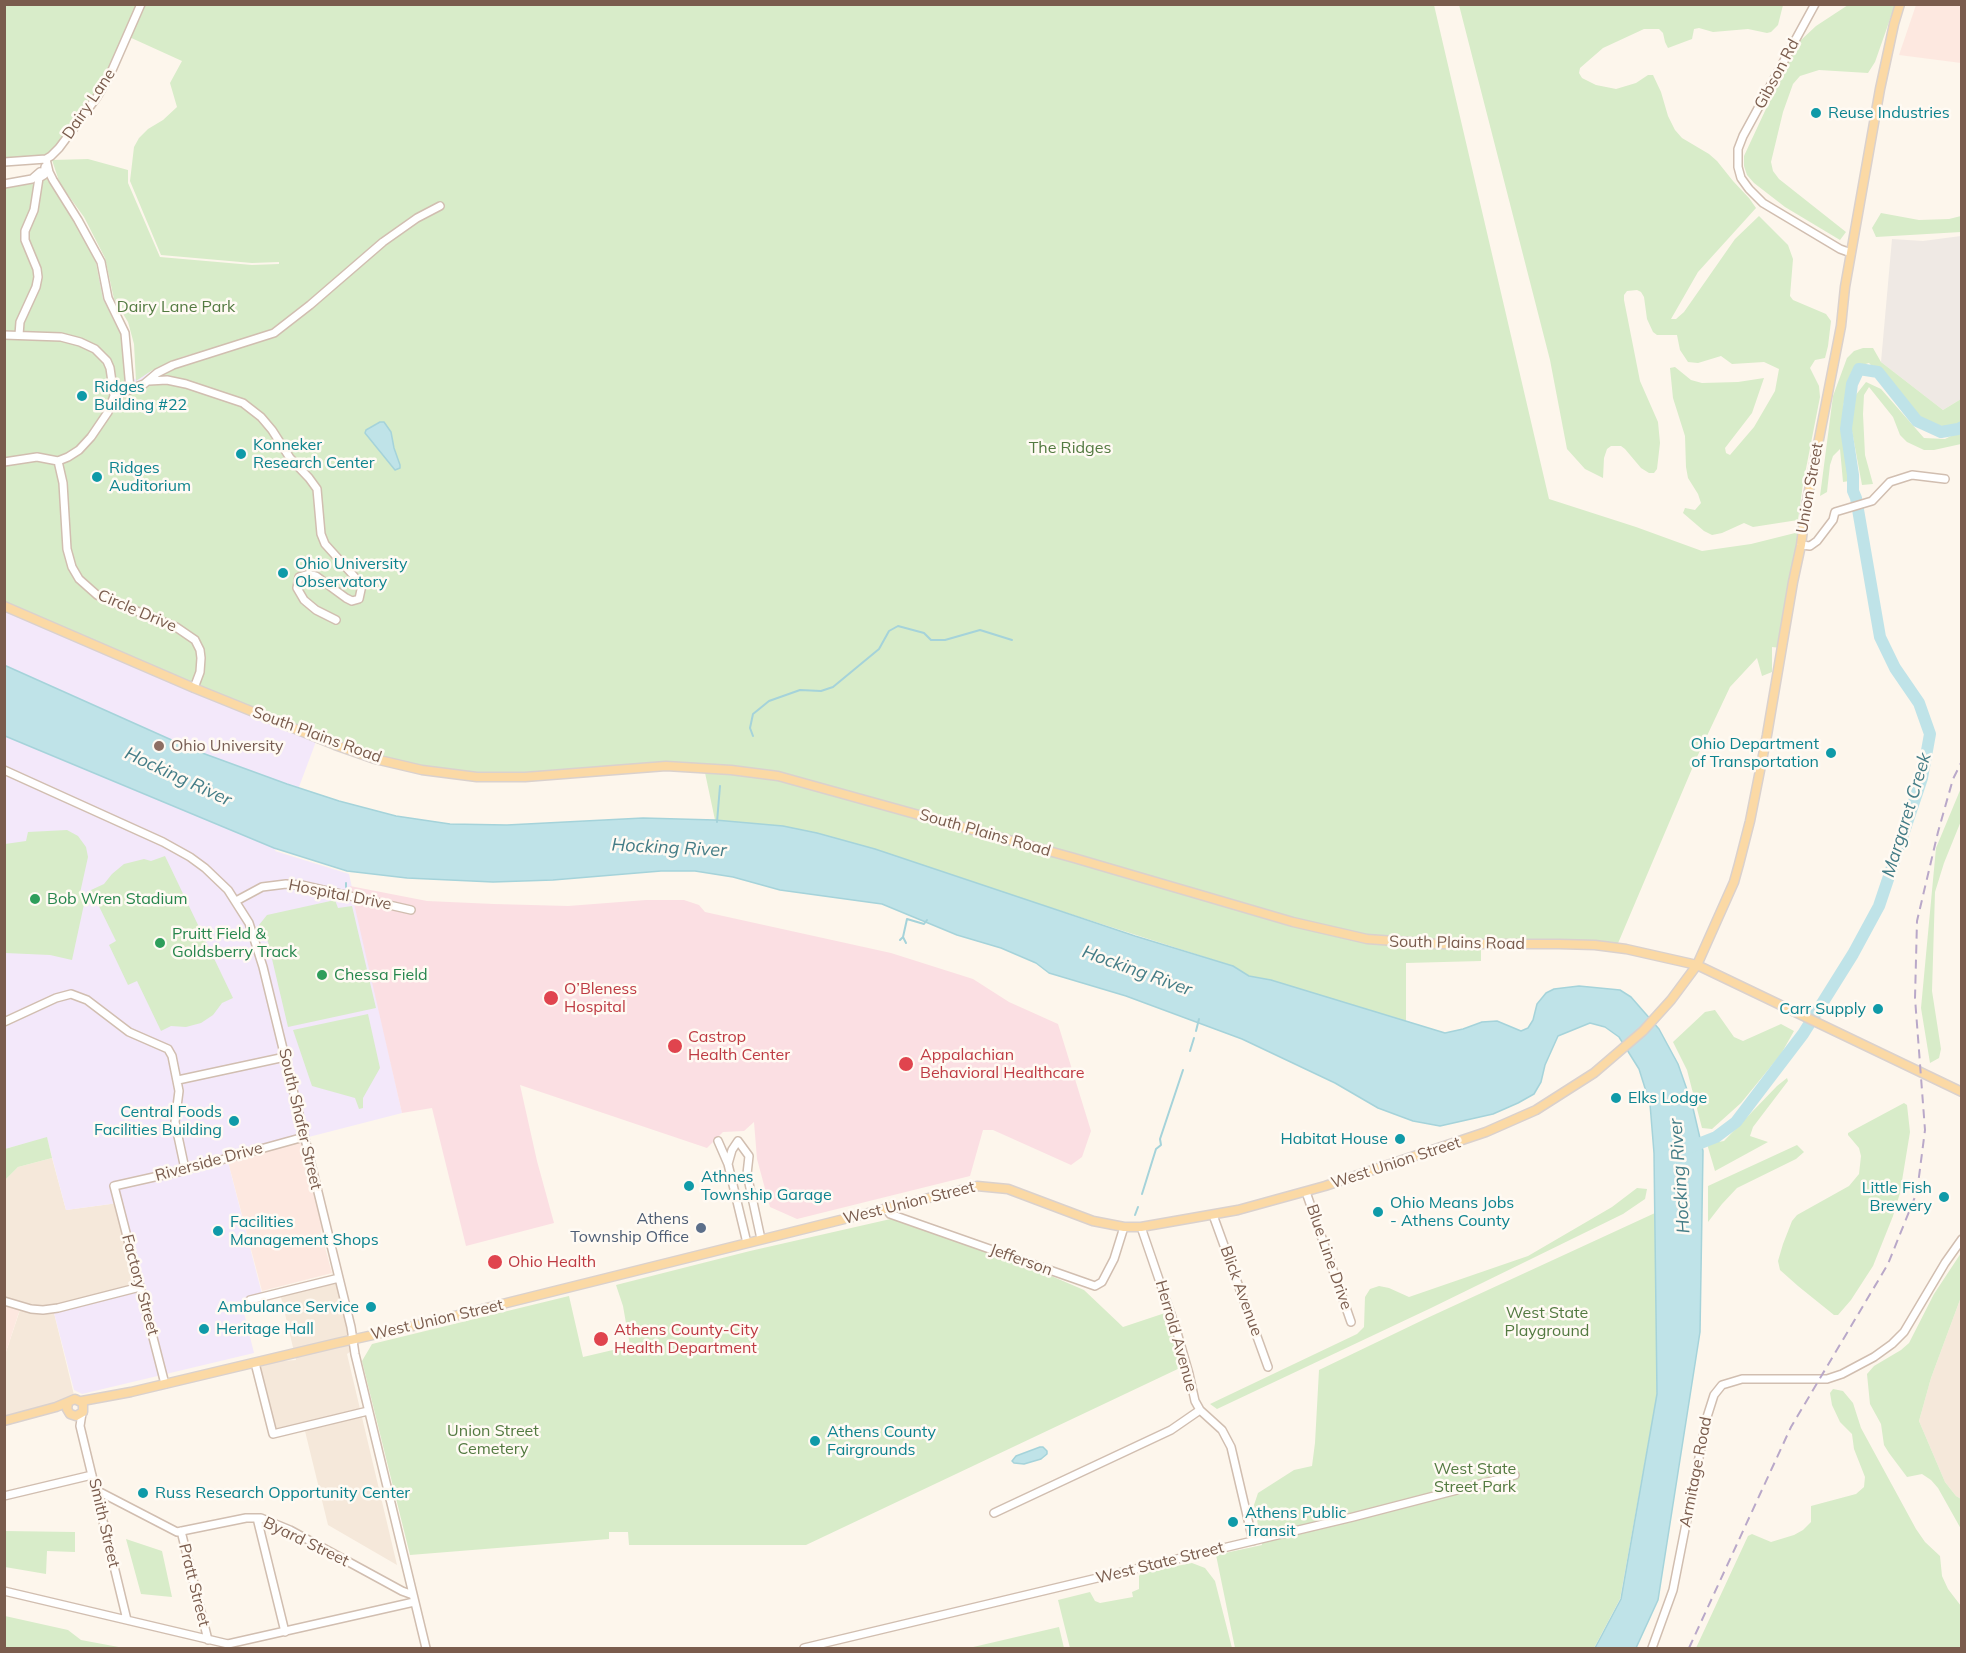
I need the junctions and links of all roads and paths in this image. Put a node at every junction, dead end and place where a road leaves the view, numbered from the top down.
1 (141, 4) edge
2 (1815, 4) edge
3 (1900, 4) edge
4 (46, 159) junction
5 (4, 162) edge
6 (4, 184) edge
7 (440, 206) dead end
8 (1851, 253) junction
9 (4, 335) edge
10 (19, 335) junction
11 (148, 381) junction
12 (130, 389) junction
13 (114, 396) junction
14 (4, 462) edge
15 (58, 462) junction
16 (1945, 479) dead end
17 (1801, 545) junction
18 (4, 606) edge
19 (336, 620) dead end
20 (194, 688) junction
21 (4, 770) edge
22 (236, 901) junction
23 (411, 910) dead end
24 (1696, 965) junction
25 (4, 1022) edge
26 (285, 1057) junction
27 (178, 1080) junction
28 (1962, 1092) edge
29 (304, 1137) junction
30 (718, 1141) dead end
31 (728, 1164) junction
32 (185, 1169) junction
33 (114, 1186) joint
34 (1306, 1192) junction
35 (751, 1195) junction
36 (736, 1199) junction
37 (885, 1208) junction
38 (1213, 1215) junction
39 (1124, 1227) junction
40 (1141, 1227) junction
41 (761, 1239) junction
42 (1962, 1239) edge
43 (747, 1243) junction
44 (339, 1278) junction
45 (140, 1287) junction
46 (4, 1301) edge
47 (247, 1305) dead end
48 (1351, 1322) dead end
49 (353, 1340) junction
50 (255, 1363) junction
51 (1268, 1367) dead end
52 (165, 1384) junction
53 (82, 1408) junction
54 (69, 1410) junction
55 (368, 1410) junction
56 (1200, 1410) junction
57 (4, 1421) edge
58 (80, 1426) junction
59 (92, 1475) junction
60 (1515, 1475) dead end
61 (96, 1491) junction
62 (4, 1496) edge
63 (994, 1513) dead end
64 (257, 1518) junction
65 (181, 1531) junction
66 (1253, 1540) junction
67 (4, 1591) edge
68 (414, 1599) junction
69 (127, 1620) junction
70 (285, 1632) junction
71 (208, 1640) junction
72 (426, 1648) edge
73 (804, 1648) edge
74 (1652, 1648) edge

1 - 4 street, Dairy Lane
2 - 8 street, Gibson Rd
3 - 8 main road, Union Street
4 - 5 street
4 - 6 street, Dairy Lane
4 - 10 street
4 - 12 street
7 - 11 street
8 - 17 main road, Union Street
9 - 10 street
10 - 13 street
11 - 12 street
11 - 19 street
12 - 13 street
13 - 15 street
14 - 15 street
15 - 20 street, Circle Drive
16 - 17 street
17 - 24 main road, Union Street
18 - 20 main road, South Plains Road
20 - 24 main road, South Plains Road
21 - 22 street, South Shafer Street
22 - 23 street, Hospital Drive
22 - 26 street, South Shafer Street
24 - 28 main road, South Plains Road
24 - 34 main road, West Union Street
25 - 27 street
26 - 27 street
26 - 29 street, South Shafer Street
27 - 32 street
29 - 32 street, Riverside Drive
29 - 44 street, South Shafer Street
30 - 31 street
31 - 35 street
31 - 36 street
32 - 33 street, Riverside Drive
33 - 45 street, Factory Street
34 - 38 main road, West Union Street
34 - 48 street, Blue Line Drive
35 - 36 street
35 - 41 street
36 - 43 street
37 - 39 main road, West Union Street
37 - 39 street, Jefferson
37 - 41 main road, West Union Street
38 - 40 main road, West Union Street
38 - 51 street, Blick Avenue
39 - 40 main road, West Union Street
40 - 56 street, Herrold Avenue
41 - 43 main road, West Union Street
42 - 74 street, Armitage Road
43 - 49 main road, West Union Street
44 - 47 street
44 - 49 street, South Shafer Street
45 - 46 street
45 - 52 street, Factory Street
49 - 50 main road, West Union Street
49 - 55 street, South Shafer Street
50 - 52 main road, West Union Street
50 - 55 street
52 - 53 main road, West Union Street
53 - 54 main road, West Union Street
53 - 54 main road, West Union Street
53 - 58 street, Smith Street
54 - 57 main road, West Union Street
54 - 58 street, Smith Street
55 - 68 street, South Shafer Street
56 - 63 street
56 - 66 street, Herrold Avenue
58 - 59 street, Smith Street
59 - 61 street, Smith Street
59 - 62 street
60 - 66 street, West State Street
61 - 65 street
61 - 69 street, Smith Street
64 - 65 street, Byard Street
64 - 68 street, Byard Street
64 - 70 street
65 - 71 street, Pratt Street
66 - 73 street, West State Street
67 - 69 street
68 - 70 street
68 - 72 street, South Shafer Street
69 - 71 street
70 - 71 street

